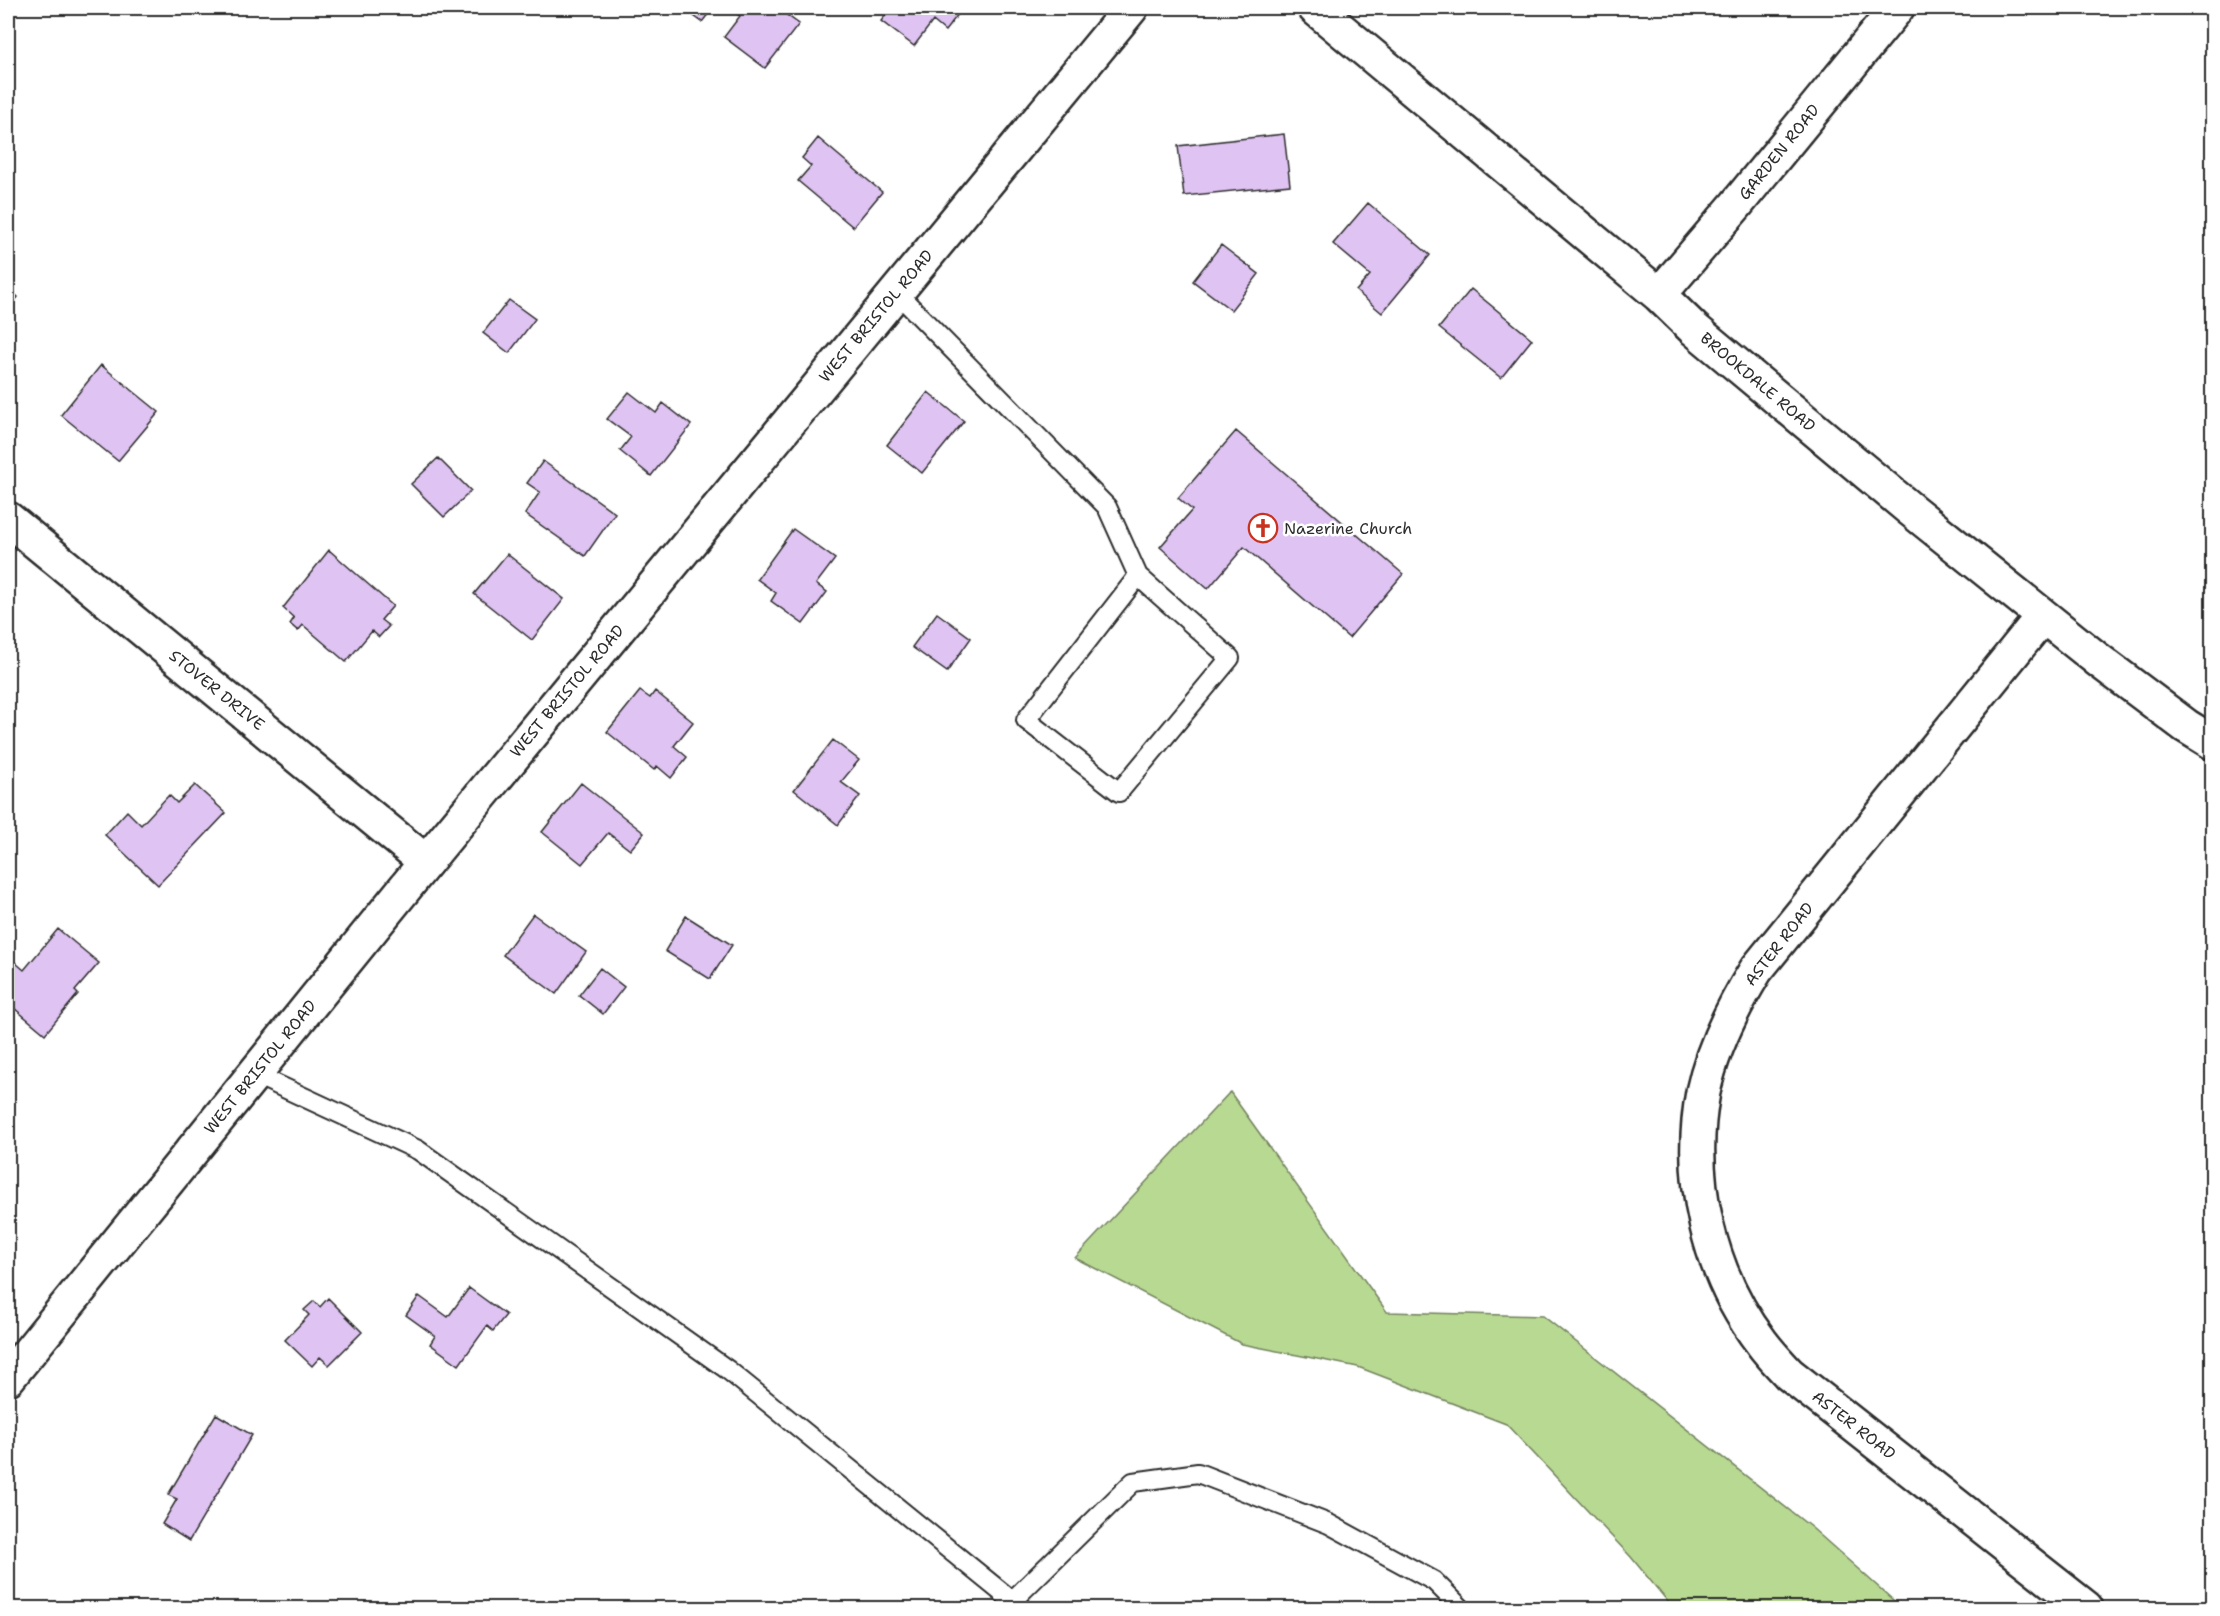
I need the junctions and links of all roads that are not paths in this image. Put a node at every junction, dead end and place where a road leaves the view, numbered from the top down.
1 (1131, 8) edge
2 (1315, 8) edge
3 (1897, 8) edge
4 (896, 292) junction
5 (1659, 295) junction
6 (8, 519) edge
7 (1138, 576) junction
8 (2043, 616) junction
9 (2212, 742) edge
10 (426, 862) junction
11 (254, 1074) junction
12 (8, 1378) edge
13 (1017, 1605) edge
14 (1461, 1608) edge
15 (2086, 1608) edge

1 - 4 street, WEST BRISTOL ROAD
2 - 5 street, BROOKDALE ROAD
3 - 5 street, GARDEN ROAD
4 - 7 lane
4 - 10 street, WEST BRISTOL ROAD
5 - 8 street, BROOKDALE ROAD
6 - 10 street, STOVER DRIVE
7 - 7 lane
8 - 9 street, BROOKDALE ROAD
8 - 15 street, ASTER ROAD
10 - 11 street, WEST BRISTOL ROAD
11 - 12 street, WEST BRISTOL ROAD
11 - 13 lane
13 - 14 lane

